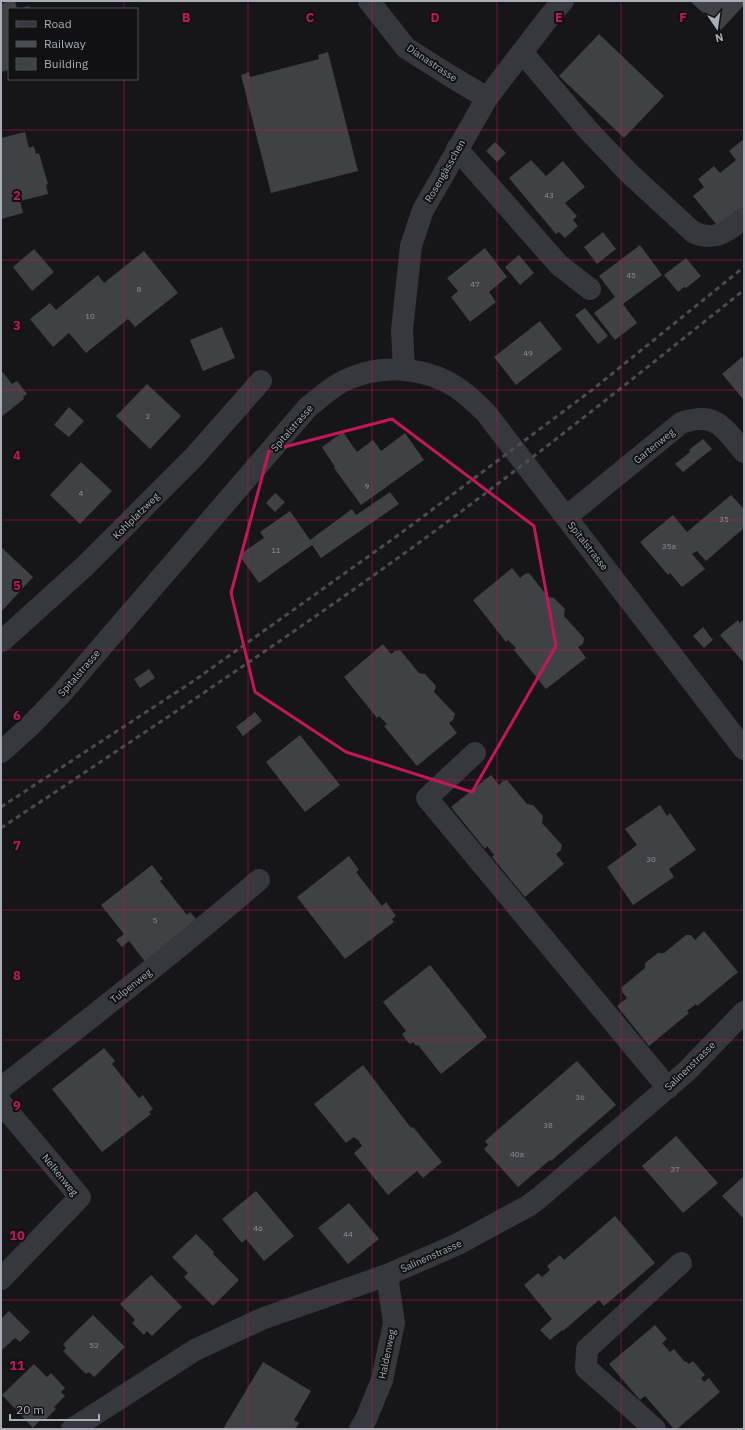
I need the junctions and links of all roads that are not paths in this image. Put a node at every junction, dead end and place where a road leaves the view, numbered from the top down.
1 (370, 1) edge
2 (563, 1) edge
3 (522, 52) junction
4 (487, 98) junction
5 (457, 149) junction
6 (744, 218) edge
7 (590, 289) dead end
8 (404, 370) junction
9 (261, 381) dead end
10 (744, 452) edge
11 (566, 517) junction
12 (1, 641) edge
13 (744, 749) edge
14 (1, 752) edge
15 (475, 753) dead end
16 (259, 880) dead end
17 (744, 1012) edge
18 (1, 1088) edge
19 (668, 1088) junction
20 (1, 1103) edge
21 (681, 1263) dead end
22 (387, 1275) junction
23 (1, 1279) edge
24 (72, 1429) edge
25 (360, 1429) edge
26 (655, 1429) edge

1 - 4 street, Dianastrasse
2 - 3 street, Rosengässchen
3 - 4 street, Rosengässchen
3 - 6 street
4 - 5 street, Rosengässchen
5 - 7 street
5 - 8 street, Rosengässchen
8 - 11 street, Spitalstrasse
8 - 14 street, Spitalstrasse
9 - 12 street, Kohlplatzweg
10 - 11 street, Gartenweg
11 - 13 street, Spitalstrasse
15 - 19 street
16 - 18 street, Tulpenweg
17 - 19 street, Salinenstrasse
19 - 22 street, Salinenstrasse
20 - 23 street, Nelkenweg
21 - 26 street
22 - 24 street, Salinenstrasse
22 - 25 street, Haldenweg

